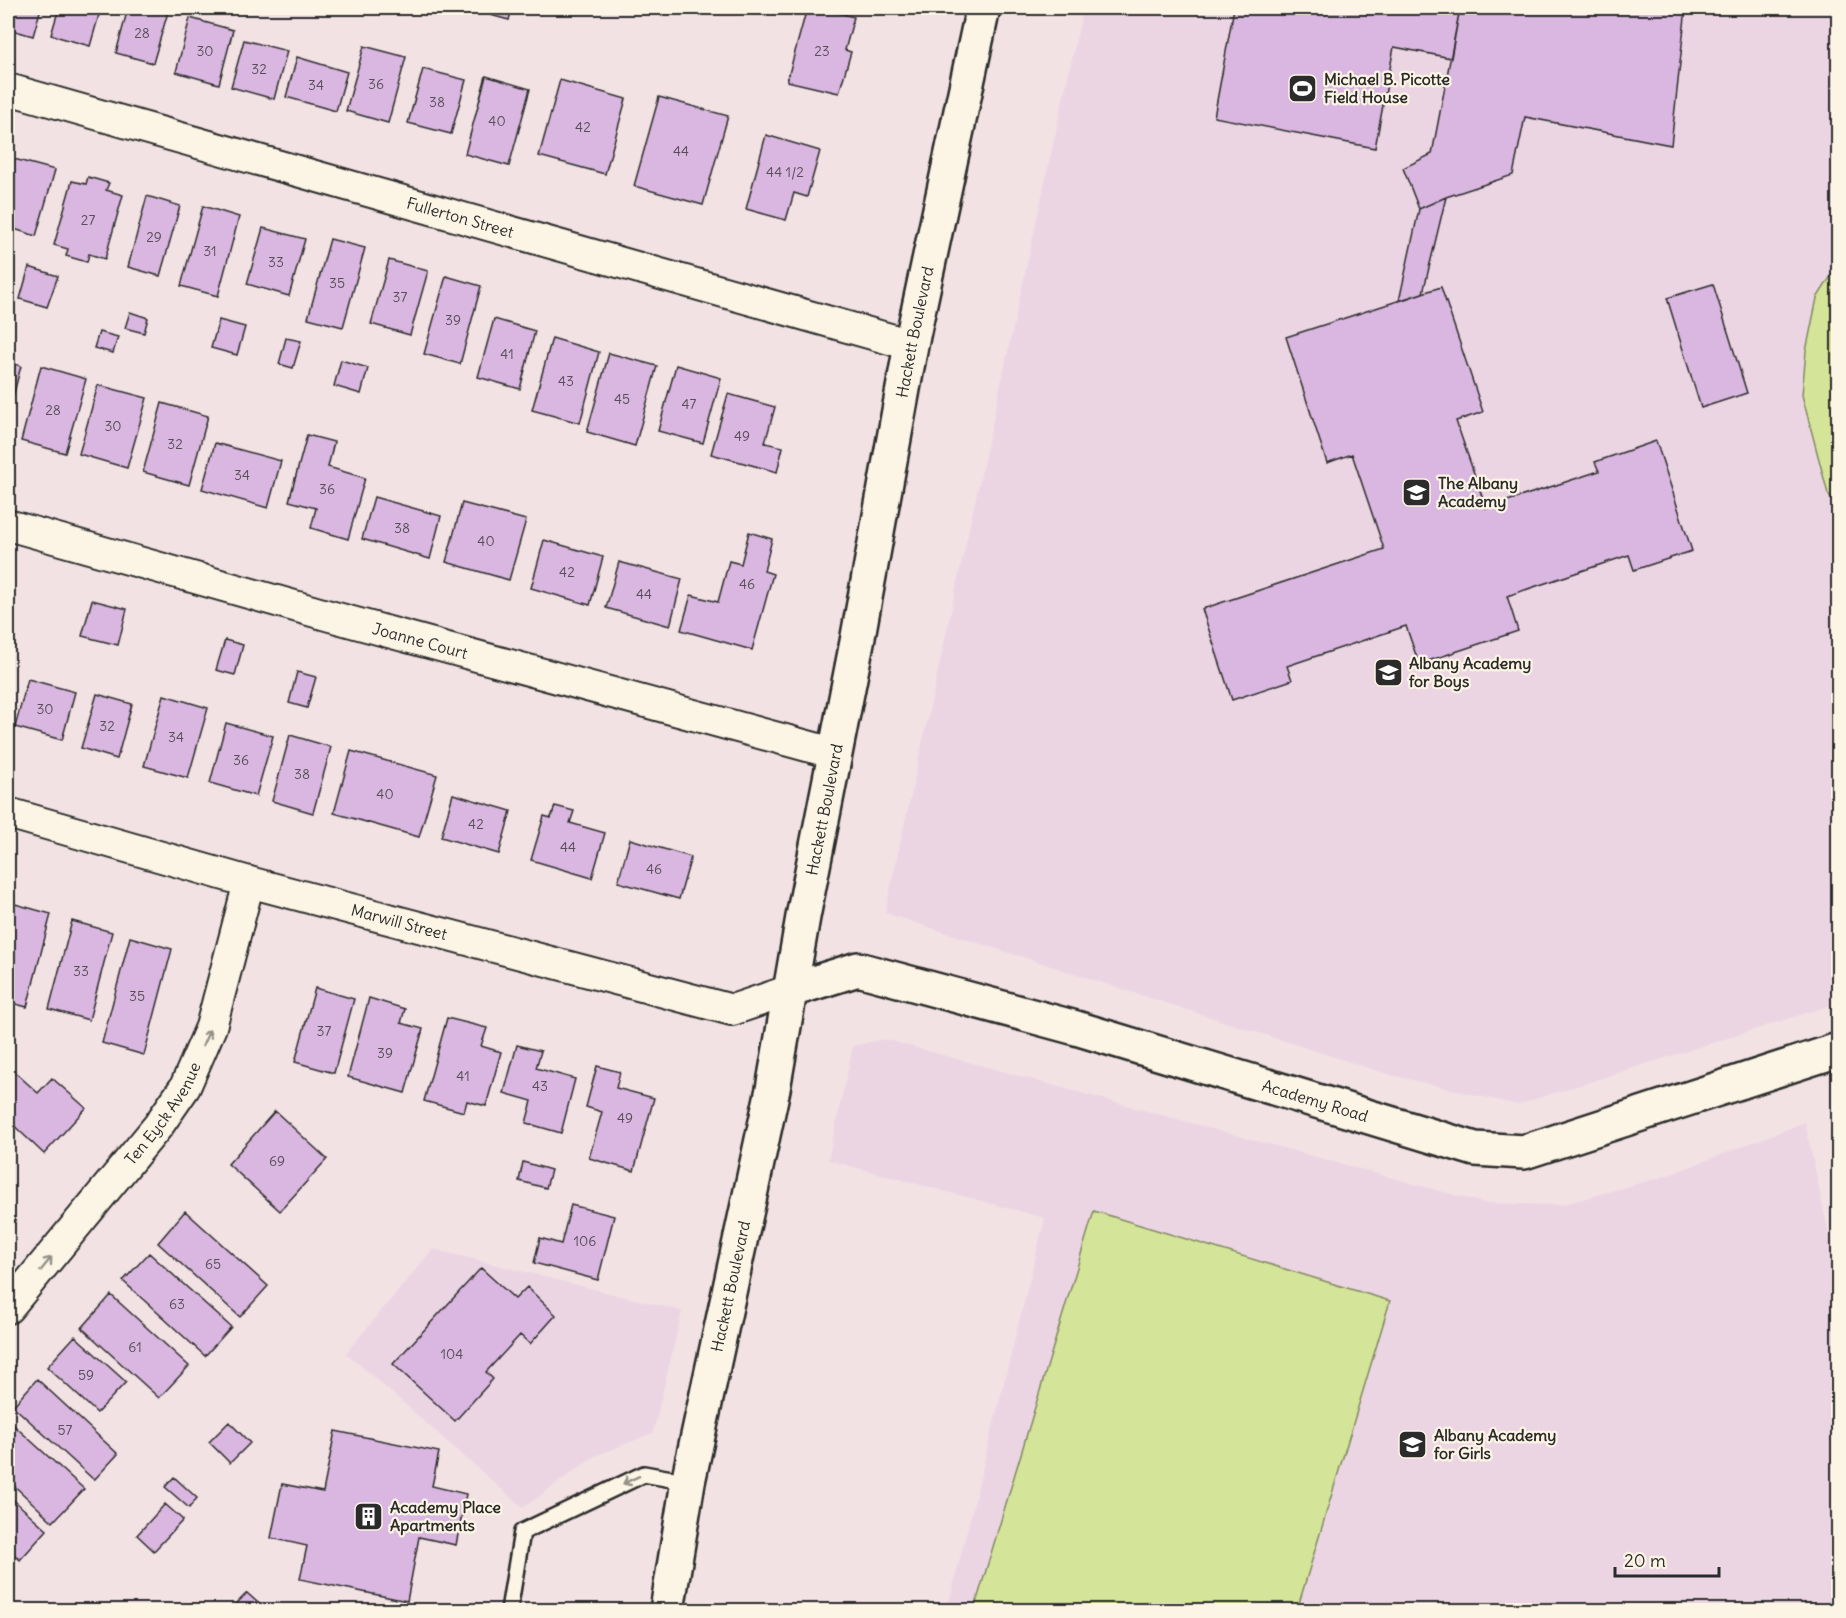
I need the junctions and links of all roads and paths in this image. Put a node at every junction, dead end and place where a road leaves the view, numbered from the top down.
1 (983, 8) edge
2 (8, 89) edge
3 (910, 345) junction
4 (8, 525) edge
5 (833, 753) junction
6 (8, 813) edge
7 (249, 882) junction
8 (791, 990) junction
9 (1839, 1050) edge
10 (8, 1308) edge
11 (688, 1482) junction
12 (509, 1611) edge
13 (667, 1611) edge

1 - 3 street, Hackett Boulevard
2 - 3 street, Fullerton Street
3 - 5 street, Hackett Boulevard
4 - 5 street, Joanne Court
5 - 8 street, Hackett Boulevard
6 - 7 street, Marwill Street
7 - 8 street, Marwill Street
10 -> 7 street, Ten Eyck Avenue
8 - 9 street, Academy Road
8 - 11 street, Hackett Boulevard
11 -> 12 lane
11 - 13 street, Hackett Boulevard

